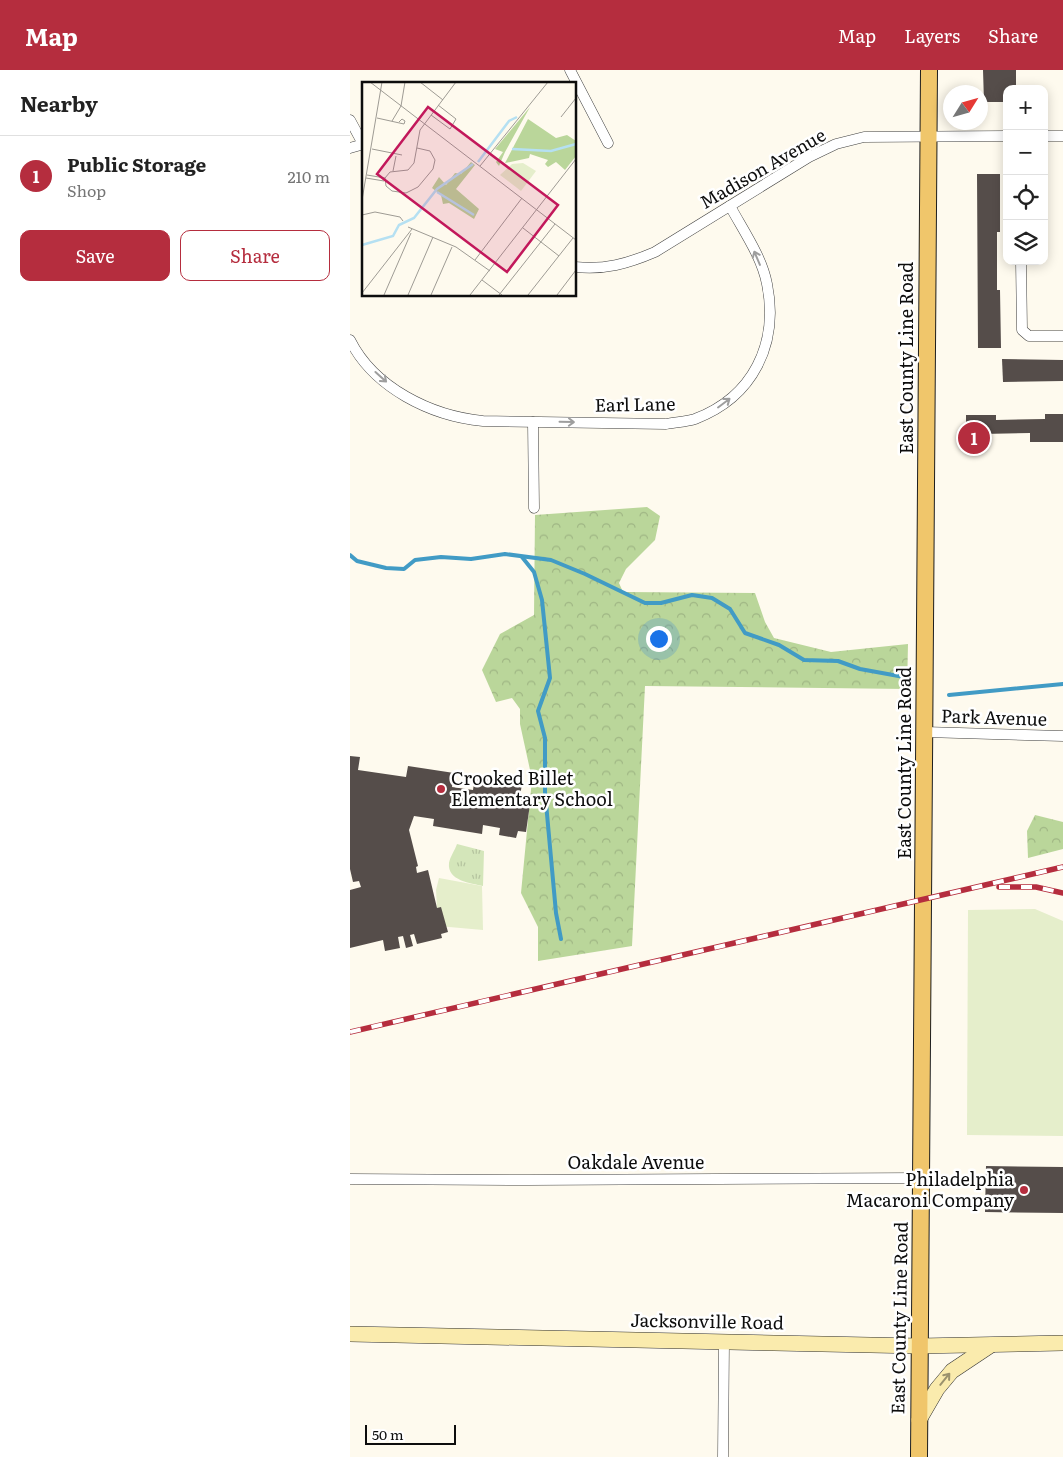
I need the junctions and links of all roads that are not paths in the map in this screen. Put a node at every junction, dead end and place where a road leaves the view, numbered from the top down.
1 (570, 70) edge
2 (929, 70) edge
3 (350, 120) edge
4 (1003, 136) edge
5 (1048, 136) edge
6 (1063, 136) edge
7 (928, 137) junction
8 (362, 142) edge
9 (362, 144) edge
10 (608, 144) dead end
11 (350, 148) edge
12 (730, 206) junction
13 (1022, 265) edge
14 (576, 267) edge
15 (1063, 336) edge
16 (350, 340) edge
17 (353, 353) edge
18 (533, 422) junction
19 (534, 508) dead end
20 (925, 732) junction
21 (1063, 736) edge
22 (922, 1178) junction
23 (350, 1179) edge
24 (350, 1334) edge
25 (724, 1341) junction
26 (1063, 1343) edge
27 (993, 1344) junction
28 (919, 1346) junction
29 (918, 1420) junction
30 (723, 1457) edge
31 (918, 1457) edge

1 - 10 street
2 - 7 main road, East County Line Road
3 - 8 street
4 - 7 street, Madison Avenue
5 - 6 street
7 - 12 street, Madison Avenue
7 - 20 main road, East County Line Road
9 - 11 street
12 - 14 street, Madison Avenue
18 -> 12 street, Earl Lane
13 - 15 street
16 - 17 street, Earl Lane
17 -> 18 street, Earl Lane
18 - 19 street
20 - 21 street, Park Avenue
20 - 22 main road, East County Line Road
22 - 23 street, Oakdale Avenue
22 - 28 main road, East County Line Road
24 - 25 main road, Jacksonville Road
25 - 28 main road, Jacksonville Road
25 - 30 street
26 - 27 main road, Jacksonville Road
27 - 28 main road, Jacksonville Road
29 -> 27 main road
28 - 29 main road, East County Line Road
29 - 31 main road, East County Line Road

